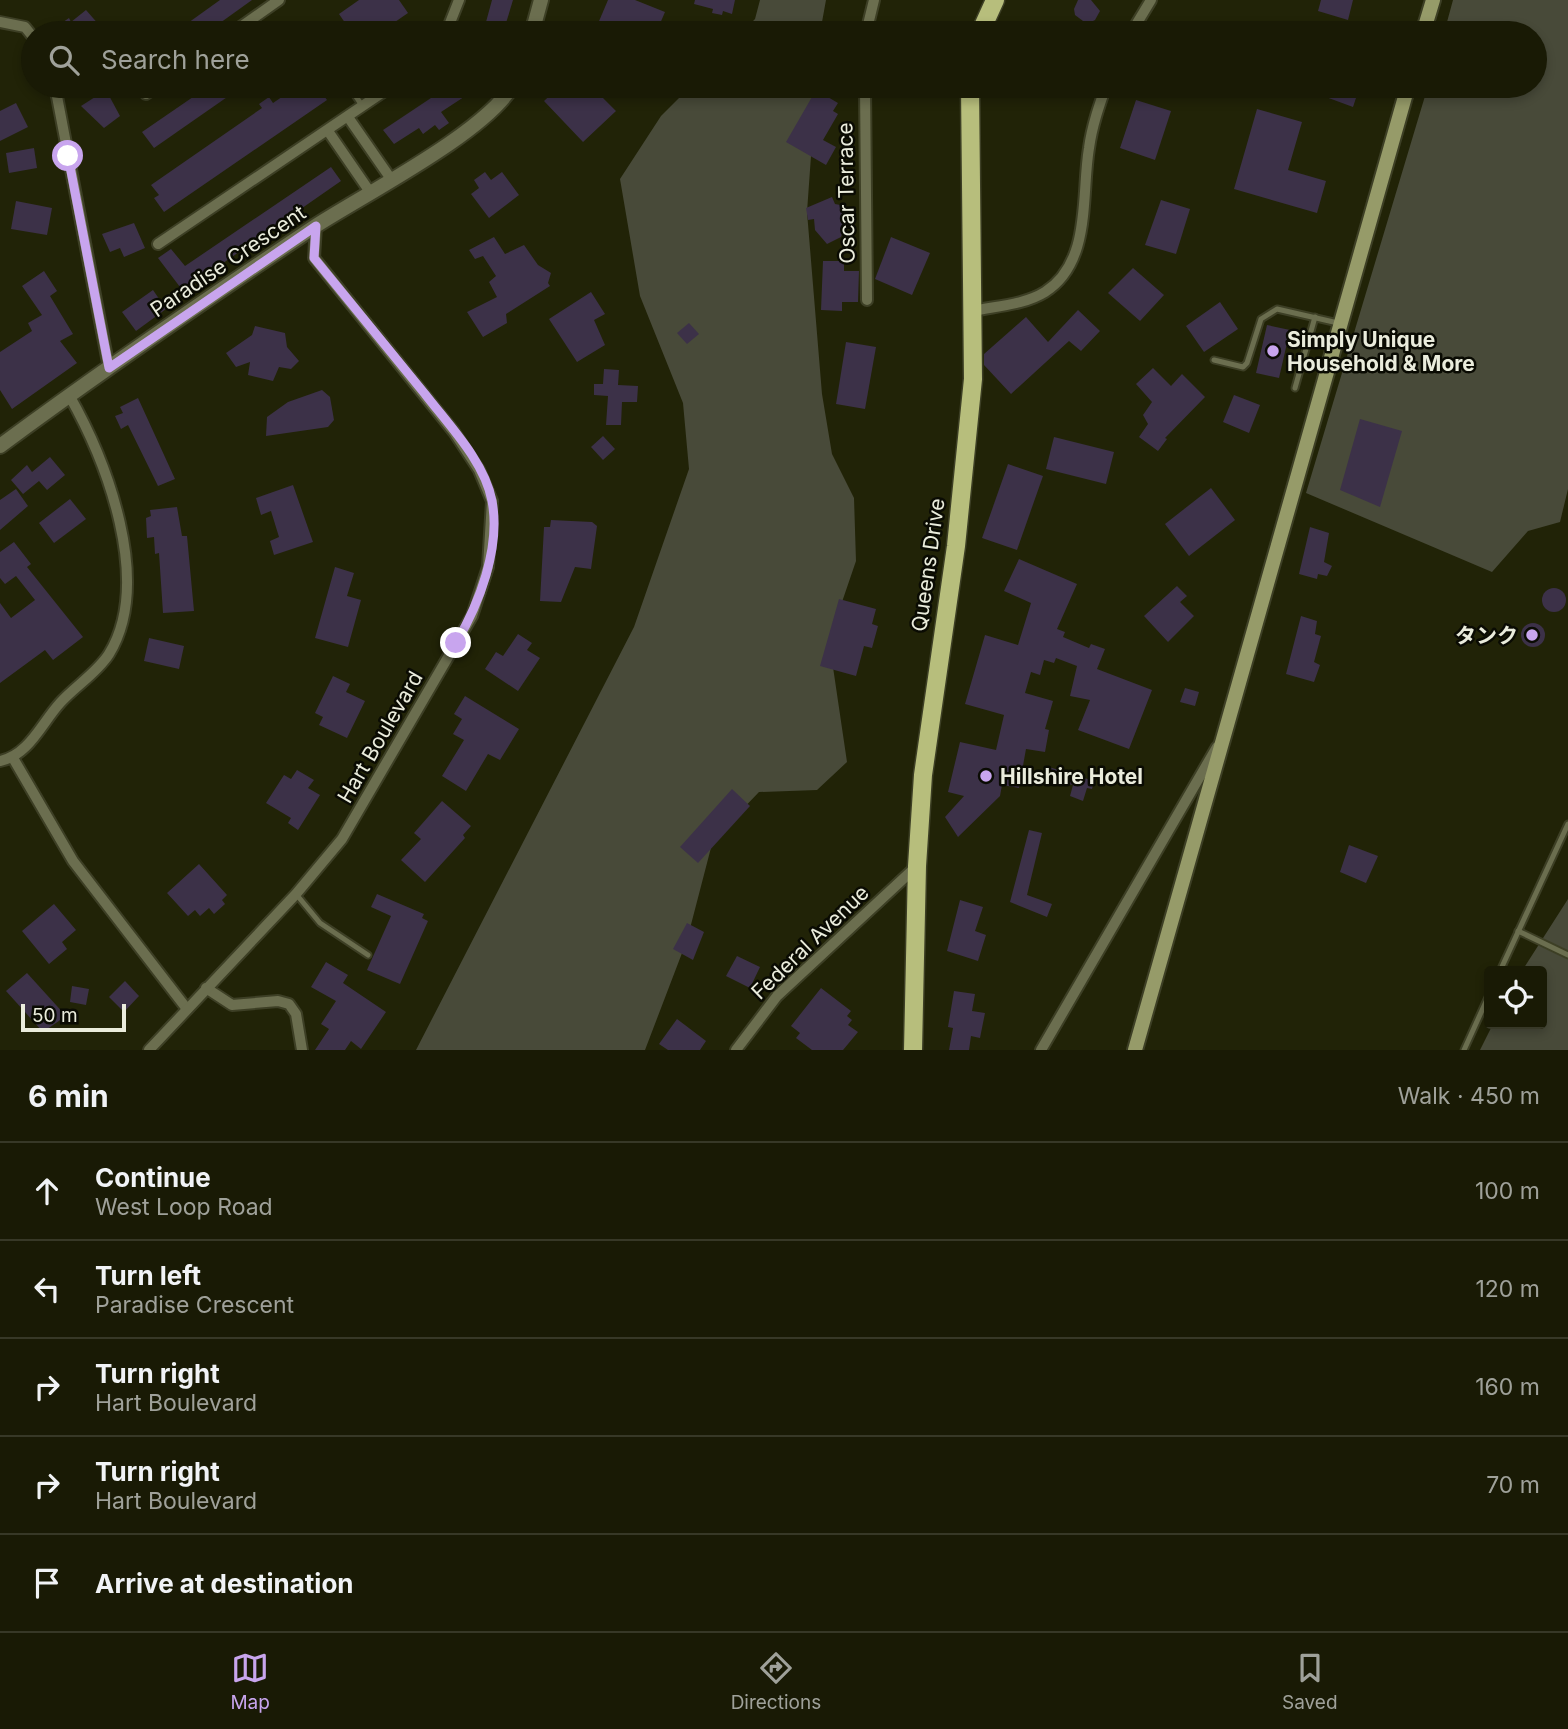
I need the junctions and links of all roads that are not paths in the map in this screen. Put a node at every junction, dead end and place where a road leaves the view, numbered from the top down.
1 (279, 0) edge
2 (459, 0) edge
3 (541, 0) edge
4 (874, 0) edge
5 (995, 0) edge
6 (1151, 0) edge
7 (1433, 0) edge
8 (249, 21) edge
9 (451, 21) edge
10 (535, 21) edge
11 (869, 21) edge
12 (986, 21) edge
13 (1138, 21) edge
14 (1427, 21) edge
15 (0, 22) edge
16 (21, 26) edge
17 (57, 98) edge
18 (357, 98) edge
19 (375, 98) edge
20 (501, 98) edge
21 (865, 98) edge
22 (970, 98) edge
23 (1103, 98) edge
24 (1404, 98) edge
25 (363, 107) junction
26 (348, 117) junction
27 (328, 131) junction
28 (391, 179) junction
29 (370, 192) junction
30 (316, 226) junction
31 (158, 244) dead end
32 (867, 300) dead end
33 (972, 311) junction
34 (1315, 317) junction
35 (1338, 323) junction
36 (1214, 360) dead end
37 (109, 368) junction
38 (1295, 388) dead end
39 (69, 396) junction
40 (0, 446) edge
41 (1226, 732) junction
42 (13, 758) junction
43 (0, 761) edge
44 (1568, 824) edge
45 (917, 866) junction
46 (296, 894) junction
47 (1518, 931) junction
48 (368, 955) dead end
49 (1568, 955) edge
50 (1502, 966) edge
51 (206, 988) junction
52 (1484, 1006) edge
53 (187, 1009) junction
54 (149, 1050) edge
55 (302, 1050) edge
56 (736, 1050) edge
57 (914, 1050) edge
58 (1041, 1050) edge
59 (1135, 1050) edge
60 (1464, 1050) edge

1 - 8 street
2 - 9 street
3 - 10 street
4 - 11 street
5 - 12 main road
6 - 13 street
7 - 14 main road
15 - 16 street
17 - 37 street
18 - 25 lane
19 - 25 street
20 - 28 street, Paradise Crescent
21 - 32 street, Oscar Terrace
22 - 33 main road, Queens Drive
23 - 33 street
24 - 35 main road
25 - 26 street
26 - 27 street
26 - 28 street
27 - 29 street
27 - 31 street
28 - 29 street, Paradise Crescent
29 - 30 street, Paradise Crescent
30 - 37 street, Paradise Crescent
30 - 46 street, Hart Boulevard
33 - 45 main road, Queens Drive
34 - 35 lane
34 - 36 lane
34 - 38 lane
35 - 41 main road
37 - 39 street, Paradise Crescent
39 - 40 street, Paradise Crescent
39 - 42 street
41 - 58 street
41 - 59 main road
42 - 43 street
42 - 53 street
44 - 47 lane
45 - 56 street, Federal Avenue
45 - 57 main road, Queens Drive
46 - 48 lane
46 - 51 street, Hart Boulevard
47 - 49 lane
47 - 50 lane
51 - 53 street, Hart Boulevard
51 - 55 street
52 - 60 lane
53 - 54 street, Hart Boulevard

